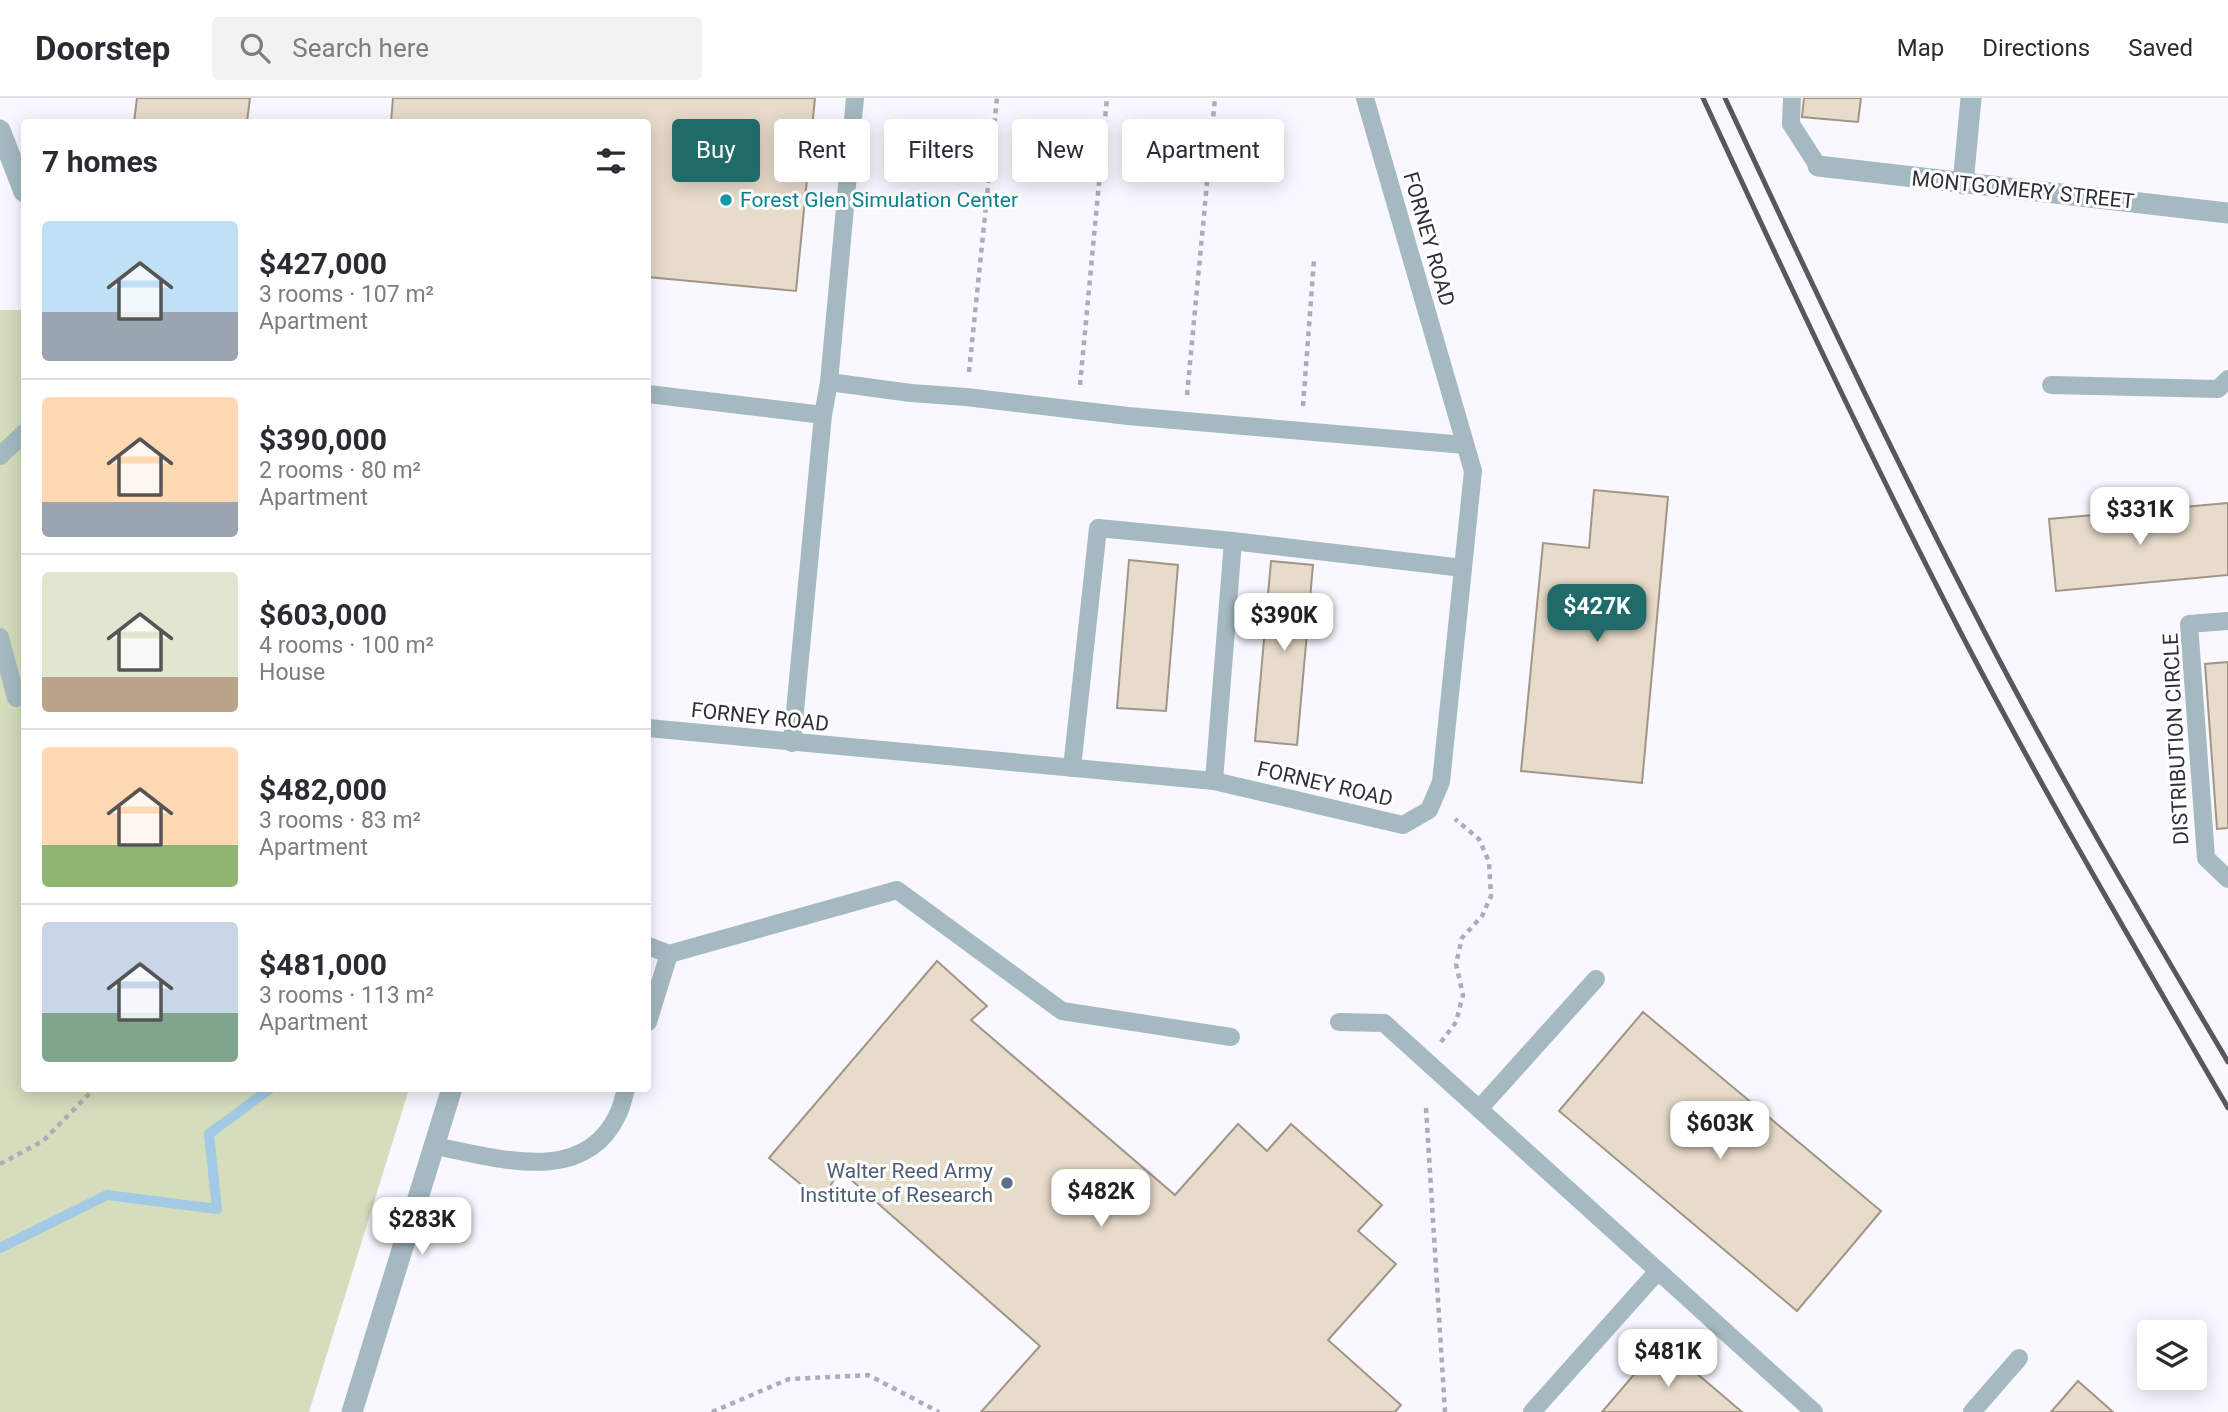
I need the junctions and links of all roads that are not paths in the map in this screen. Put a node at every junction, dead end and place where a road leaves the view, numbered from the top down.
1 (855, 98) edge
2 (1365, 98) edge
3 (1792, 98) edge
4 (1971, 98) edge
5 (0, 130) edge
6 (1818, 166) joint
7 (20, 170) edge
8 (1963, 184) junction
9 (2228, 213) edge
10 (2228, 379) edge
11 (829, 382) junction
12 (2051, 385) dead end
13 (651, 394) edge
14 (823, 415) junction
15 (21, 436) edge
16 (1465, 445) junction
17 (0, 456) edge
18 (1233, 541) junction
19 (1463, 568) junction
20 (2228, 621) edge
21 (0, 637) edge
22 (16, 698) dead end
23 (651, 728) edge
24 (792, 743) junction
25 (1072, 768) junction
26 (1214, 781) junction
27 (2228, 880) edge
28 (651, 947) edge
29 (669, 954) junction
30 (1596, 979) dead end
31 (651, 1012) edge
32 (1339, 1022) dead end
33 (1231, 1037) dead end
34 (451, 1092) edge
35 (625, 1092) edge
36 (1479, 1109) junction
37 (434, 1146) junction
38 (1658, 1271) junction
39 (2018, 1358) dead end
40 (352, 1412) edge
41 (1532, 1412) edge
42 (1814, 1412) edge
43 (1972, 1412) edge

1 - 11 lane
2 - 16 lane, FORNEY ROAD
3 - 6 lane
4 - 8 street
5 - 7 street
6 - 8 street, MONTGOMERY STREET
8 - 9 street, MONTGOMERY STREET
10 - 12 lane
11 - 14 lane
11 - 16 lane
13 - 14 lane
14 - 24 lane
15 - 17 lane
16 - 19 lane, FORNEY ROAD
18 - 19 lane
18 - 25 lane
18 - 26 lane
19 - 26 lane, FORNEY ROAD
20 - 27 lane, DISTRIBUTION CIRCLE
21 - 22 lane
23 - 24 lane, FORNEY ROAD
24 - 25 lane, FORNEY ROAD
25 - 26 lane, FORNEY ROAD
28 - 29 lane
29 - 31 lane
29 - 33 lane
30 - 36 lane
32 - 36 lane
34 - 37 street
35 - 37 lane
36 - 38 lane
37 - 40 street
38 - 41 lane
38 - 42 lane
39 - 43 lane

